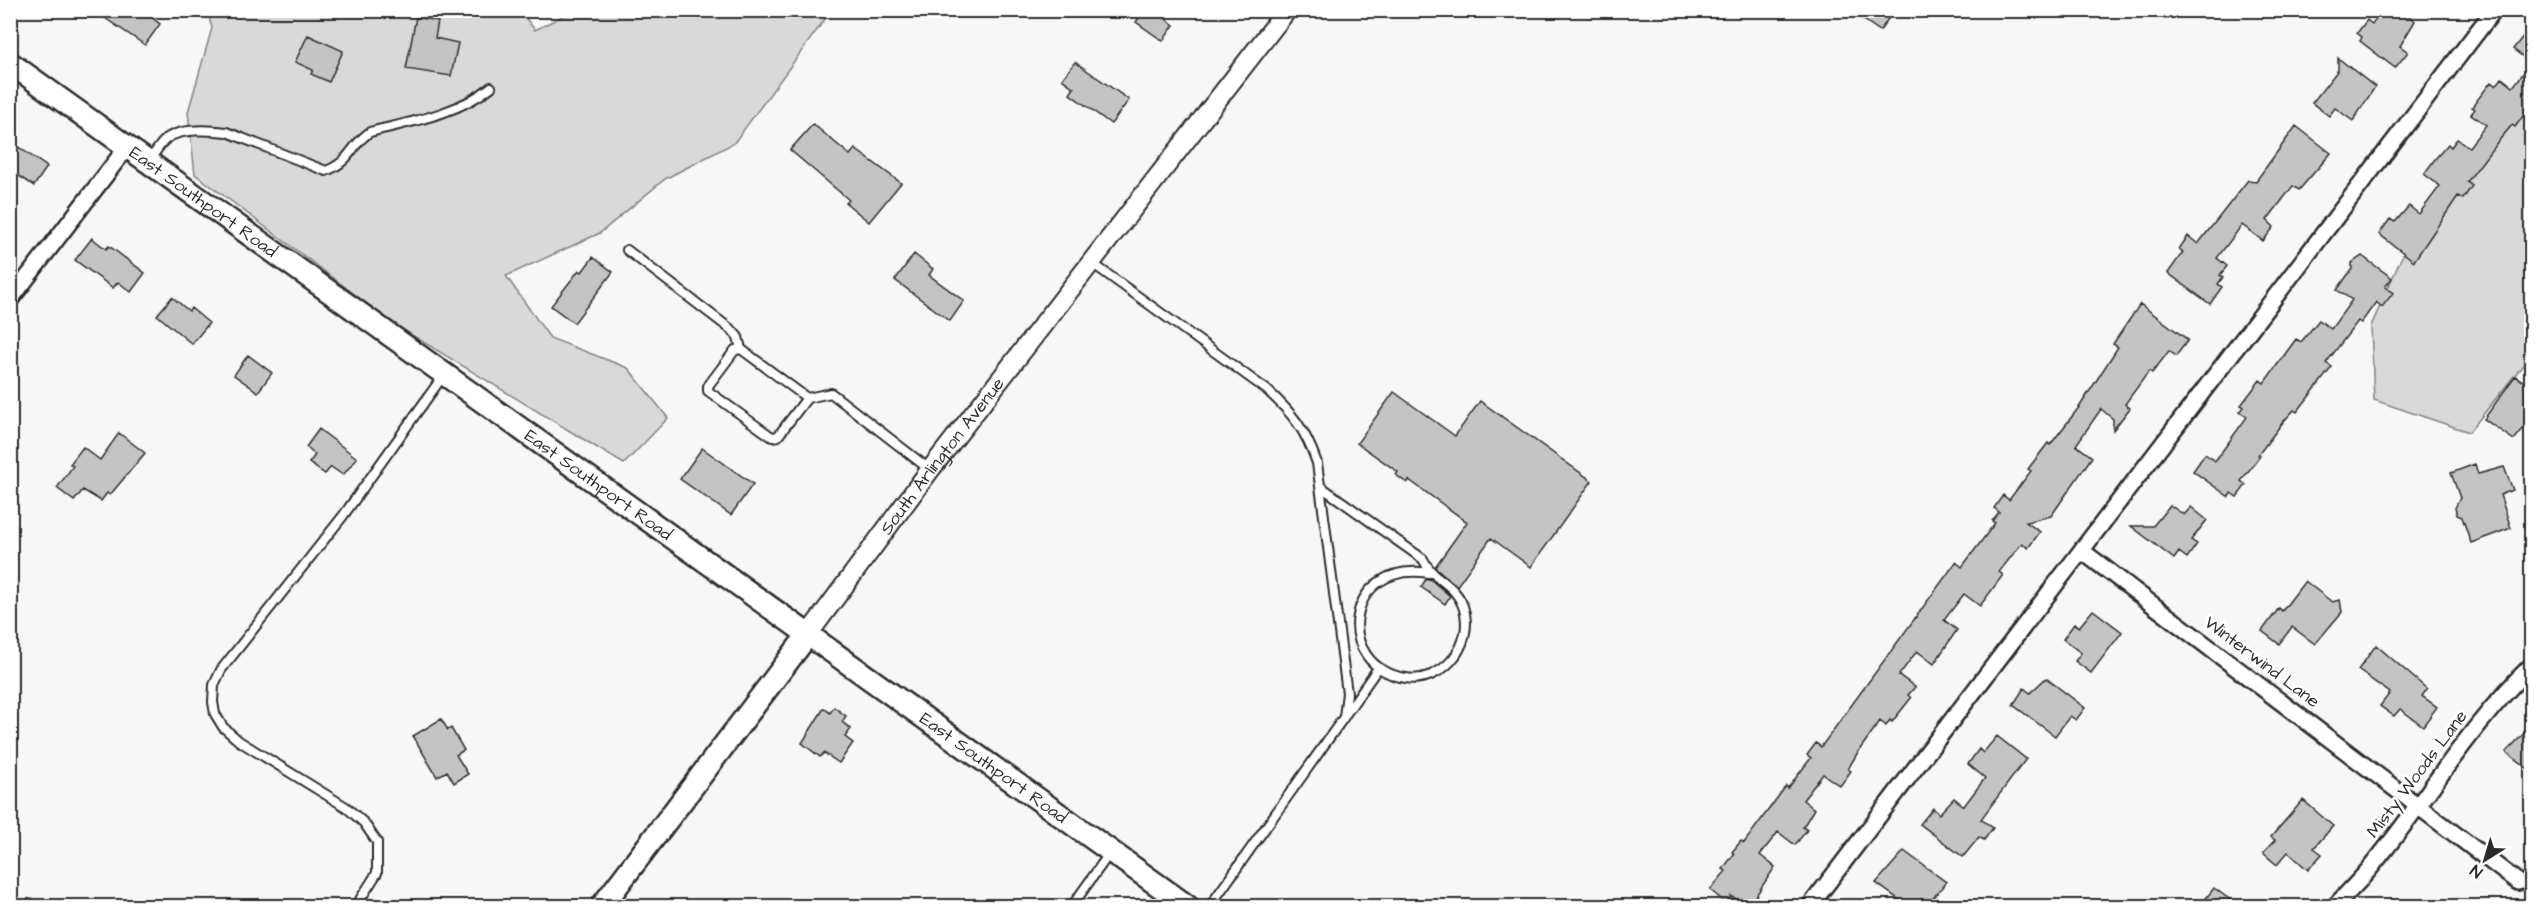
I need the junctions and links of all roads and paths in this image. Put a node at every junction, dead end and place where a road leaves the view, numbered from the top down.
1 (1287, 10) edge
2 (2494, 10) edge
3 (10, 63) edge
4 (491, 87) dead end
5 (128, 147) junction
6 (148, 162) junction
7 (627, 250) dead end
8 (1092, 263) junction
9 (10, 300) edge
10 (741, 349) junction
11 (444, 375) junction
12 (807, 398) junction
13 (930, 470) junction
14 (1320, 486) junction
15 (2082, 551) junction
16 (1429, 573) junction
17 (807, 636) junction
18 (2532, 665) edge
19 (1378, 668) junction
20 (1344, 717) junction
21 (2417, 805) junction
22 (1110, 852) junction
23 (2518, 882) dead end
24 (356, 906) edge
25 (602, 906) edge
26 (1072, 906) edge
27 (1187, 906) edge
28 (1210, 906) edge
29 (1810, 906) edge
30 (2335, 906) edge

1 - 8 street, South Arlington Avenue
2 - 15 street
3 - 5 main road, East Southport Road
4 - 6 lane
5 - 6 main road, East Southport Road
5 - 9 street
6 - 11 main road, East Southport Road
7 - 10 lane
8 - 13 street, South Arlington Avenue
8 - 14 lane
10 - 12 lane
10 - 12 lane
11 - 17 main road, East Southport Road
11 - 24 lane
12 - 13 lane
13 - 17 street, South Arlington Avenue
14 - 16 lane
14 - 20 lane
15 - 21 street, Winterwind Lane
15 - 29 street
16 - 19 lane
16 - 19 lane
17 - 22 main road, East Southport Road
17 - 25 main road, South Arlington Avenue
18 - 21 street, Misty Woods Lane
19 - 20 lane
20 - 28 lane
21 - 23 street, Winterwind Lane
21 - 30 street, Misty Woods Lane
22 - 26 lane
22 - 27 main road, East Southport Road

